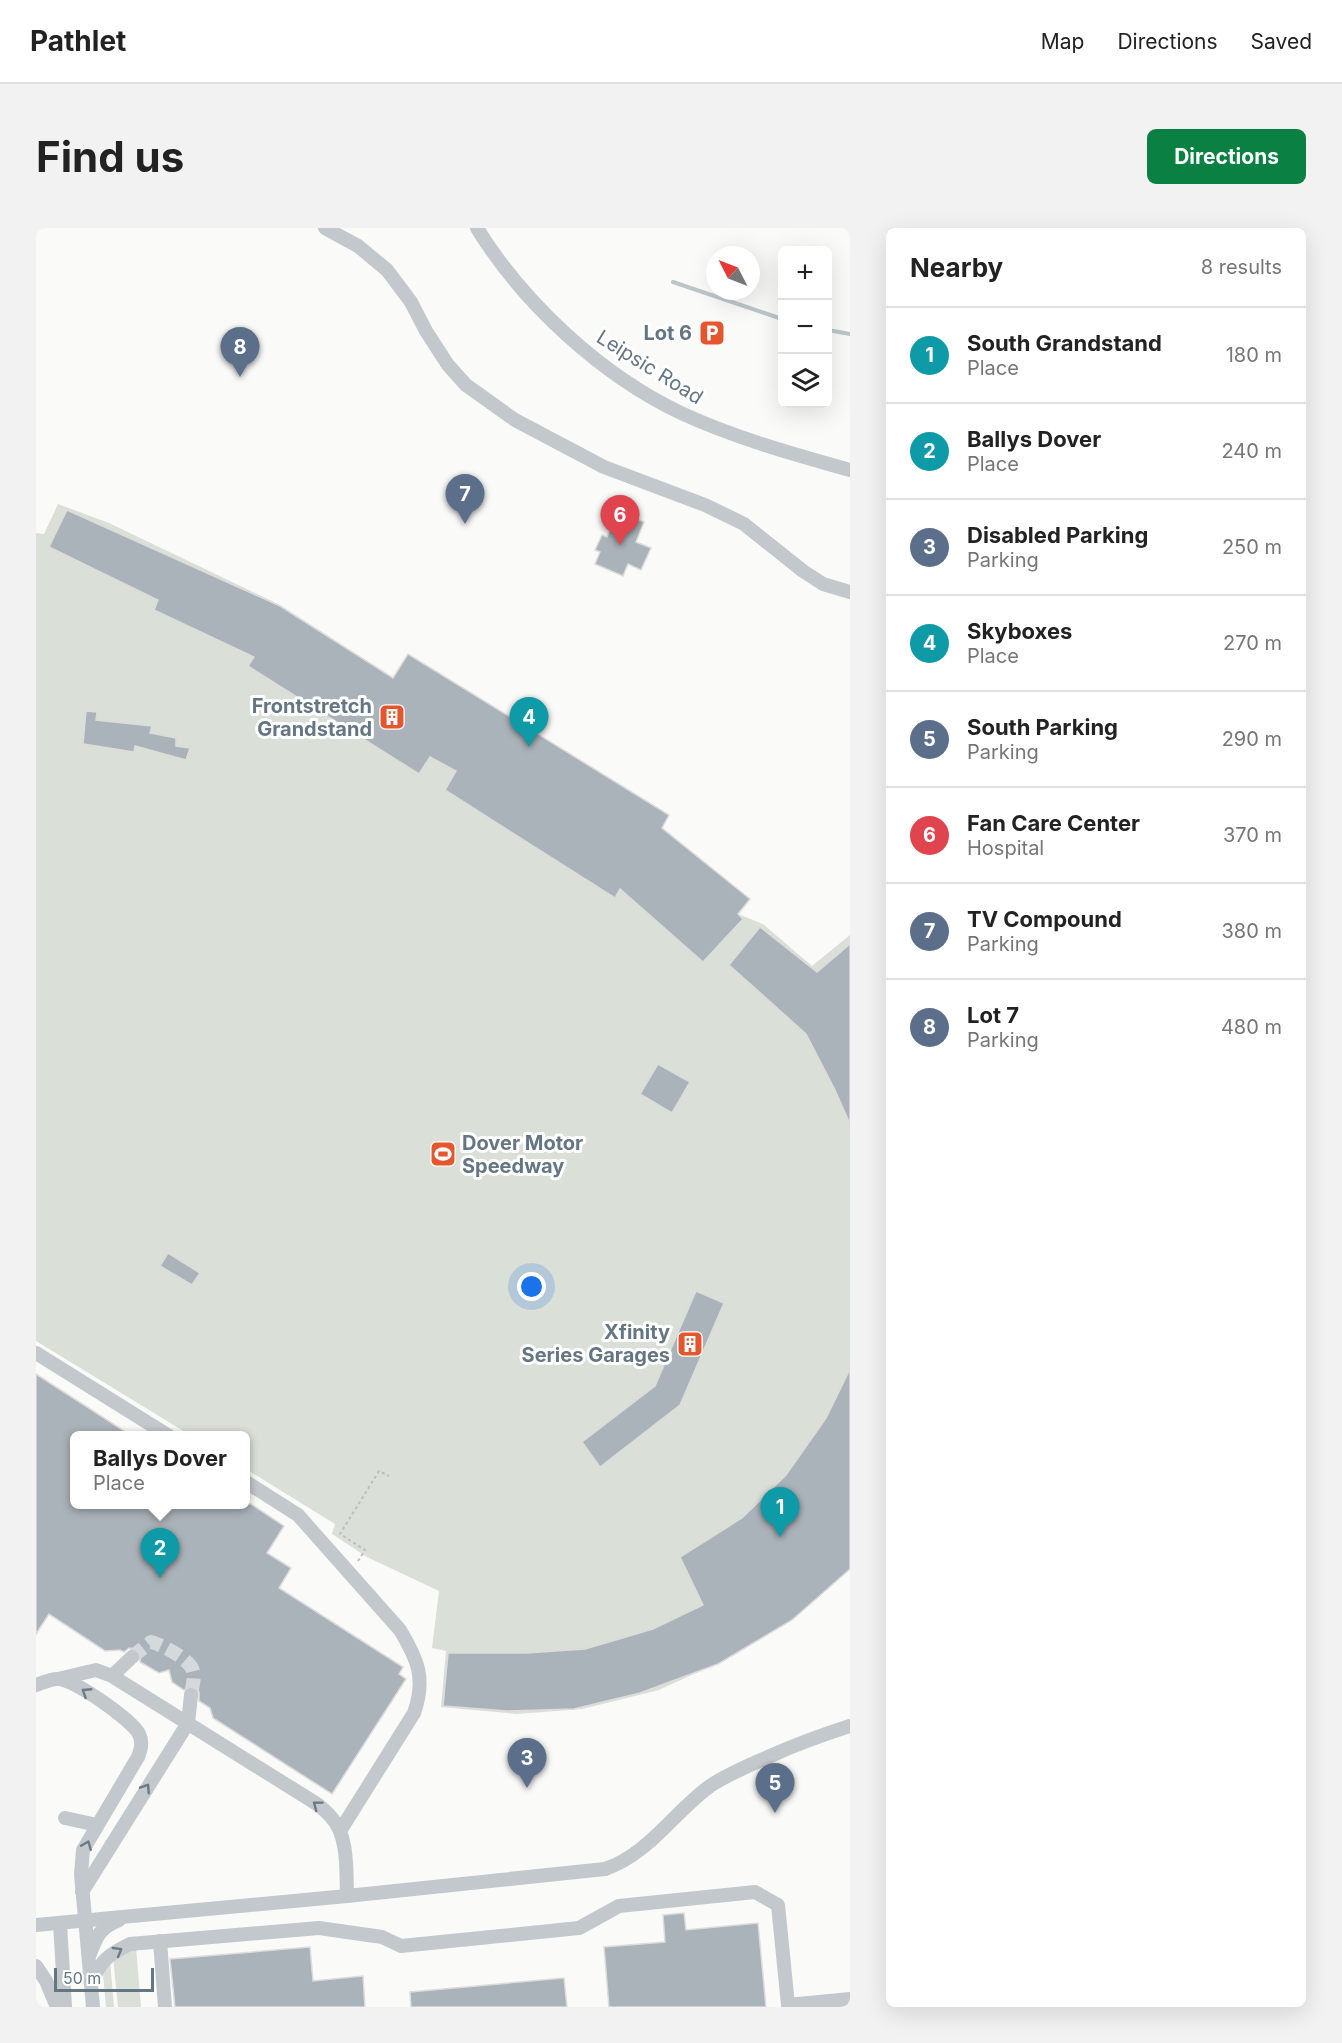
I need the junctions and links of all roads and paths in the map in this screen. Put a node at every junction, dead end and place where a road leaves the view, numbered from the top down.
1 (325, 228) edge
2 (477, 228) edge
3 (850, 470) edge
4 (850, 592) edge
5 (36, 1353) edge
6 (161, 1431) edge
7 (389, 1476) dead end
8 (250, 1485) edge
9 (365, 1550) dead end
10 (132, 1657) tunnel mouth
11 (112, 1676) junction
12 (58, 1678) junction
13 (36, 1684) edge
14 (191, 1695) tunnel mouth
15 (188, 1723) junction
16 (850, 1726) edge
17 (65, 1818) dead end
18 (97, 1825) junction
19 (340, 1831) junction
20 (82, 1892) junction
21 (347, 1896) junction
22 (130, 1916) junction
23 (85, 1920) junction
24 (60, 1923) junction
25 (36, 1925) edge
26 (160, 1941) junction
27 (89, 1959) junction
28 (36, 1966) edge
29 (91, 1983) junction
30 (850, 1998) edge
31 (788, 2006) edge
32 (57, 2007) edge
33 (64, 2007) edge
34 (93, 2007) edge
35 (165, 2007) edge

1 - 4 street
2 - 3 street, Leipsic Road
5 - 6 street
7 - 9 path
8 - 19 street
10 - 11 street
11 - 12 street
11 - 15 street
12 - 13 street
18 -> 12 street
14 - 15 street
19 -> 15 street
20 -> 15 street
16 - 21 street
17 - 18 street
20 -> 18 street
19 - 21 street
20 - 23 street
21 - 22 street
22 - 23 street
22 - 27 street
23 - 24 street
23 - 27 street
24 - 25 street
24 - 33 street
29 -> 26 street
26 - 31 street
26 - 35 street
27 - 29 street
28 - 32 street
29 - 34 street
30 - 31 street

